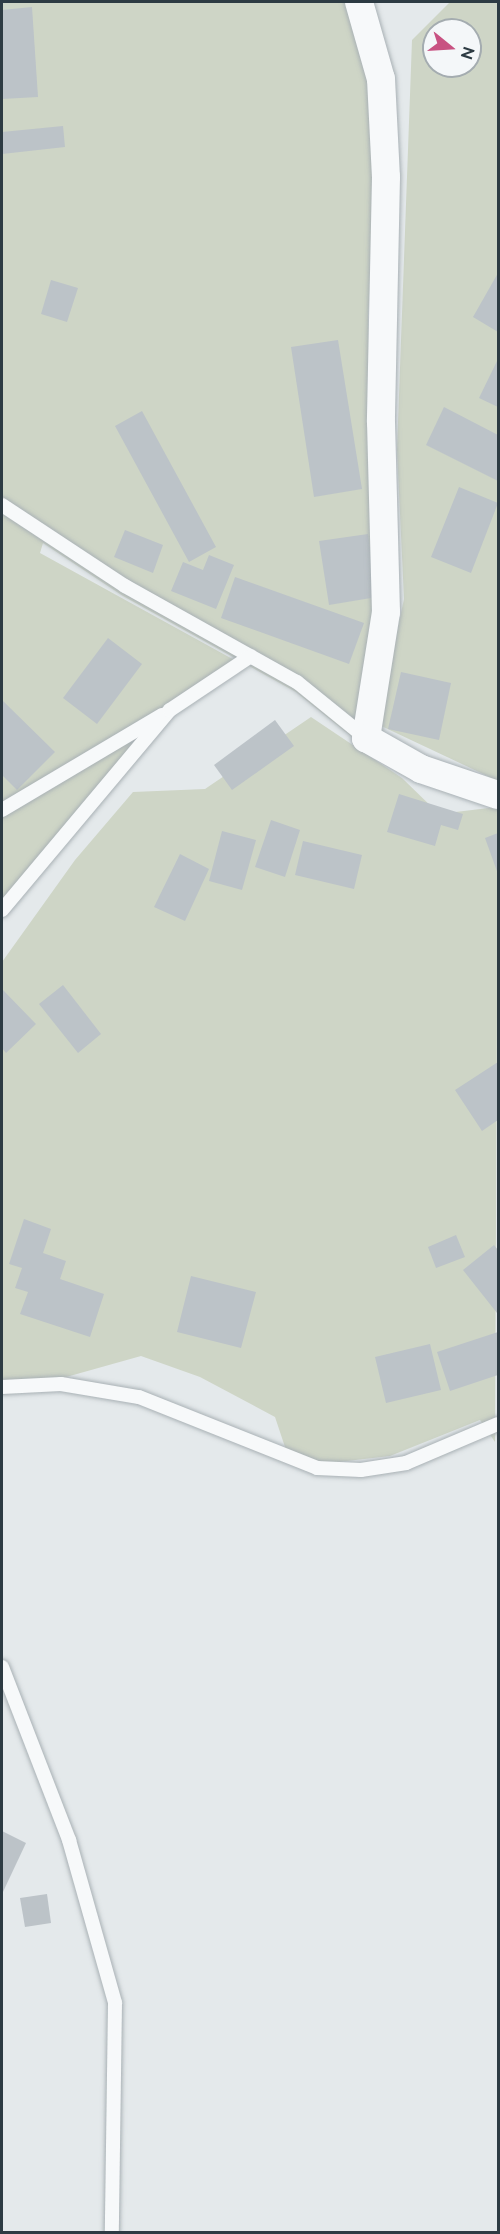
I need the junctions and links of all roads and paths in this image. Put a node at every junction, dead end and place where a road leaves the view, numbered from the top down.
1 (359, 2) edge
2 (2, 505) edge
3 (251, 656) junction
4 (170, 710) junction
5 (366, 738) junction
6 (498, 795) edge
7 (2, 810) edge
8 (2, 910) edge
9 (2, 1387) edge
10 (498, 1424) edge
11 (2, 1667) edge
12 (112, 2232) edge

1 - 5 street
2 - 3 lane
3 - 4 lane
3 - 5 lane
4 - 7 lane
4 - 8 lane
5 - 6 street
9 - 10 lane
11 - 12 lane

